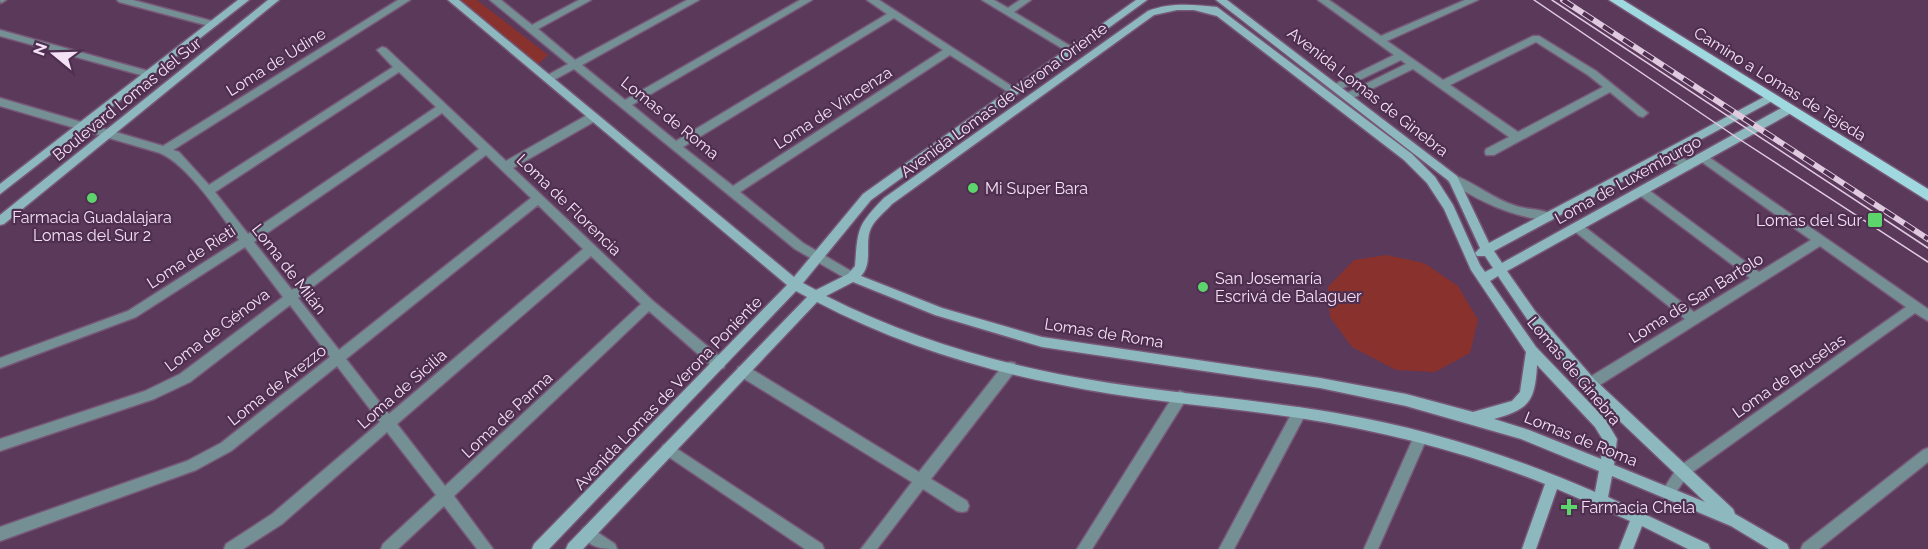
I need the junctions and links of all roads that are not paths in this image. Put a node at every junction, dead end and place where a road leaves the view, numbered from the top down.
1 (122, 0) edge
2 (244, 0) edge
3 (274, 0) edge
4 (405, 0) edge
5 (453, 0) edge
6 (495, 0) edge
7 (586, 0) edge
8 (694, 0) edge
9 (807, 0) edge
10 (872, 0) edge
11 (987, 0) edge
12 (1026, 0) edge
13 (1142, 0) edge
14 (1200, 0) edge
15 (1221, 0) edge
16 (1323, 0) edge
17 (1473, 0) edge
18 (1615, 0) edge
19 (1008, 12) junction
20 (894, 14) junction
21 (1220, 14) junction
22 (213, 24) junction
23 (531, 29) junction
24 (0, 33) edge
25 (1380, 40) junction
26 (382, 50) dead end
27 (950, 50) junction
28 (1072, 50) junction
29 (1402, 55) junction
30 (575, 64) junction
31 (1414, 64) junction
32 (400, 67) junction
33 (148, 74) junction
34 (548, 79) junction
35 (1443, 84) junction
36 (1337, 87) junction
37 (1610, 88) junction
38 (1014, 91) junction
39 (1349, 96) junction
40 (1770, 98) junction
41 (0, 102) edge
42 (624, 105) junction
43 (443, 107) junction
44 (1789, 110) junction
45 (1643, 113) dead end
46 (593, 117) junction
47 (83, 125) junction
48 (109, 133) junction
49 (1517, 137) junction
50 (676, 146) junction
51 (164, 150) junction
52 (485, 150) junction
53 (1490, 152) dead end
54 (1669, 153) junction
55 (1703, 157) junction
56 (1687, 166) junction
57 (506, 167) junction
58 (1453, 179) junction
59 (0, 190) edge
60 (208, 191) junction
61 (1642, 191) junction
62 (732, 192) junction
63 (1928, 196) edge
64 (538, 199) junction
65 (1550, 217) junction
66 (0, 221) edge
67 (1577, 227) junction
68 (1820, 240) junction
69 (246, 241) junction
70 (591, 249) junction
71 (1486, 249) junction
72 (817, 256) junction
73 (1472, 259) junction
74 (1498, 269) junction
75 (852, 277) junction
76 (1758, 278) junction
77 (1483, 279) junction
78 (794, 285) junction
79 (289, 296) junction
80 (814, 297) junction
81 (649, 304) junction
82 (1915, 307) junction
83 (1928, 316) edge
84 (1694, 319) junction
85 (1532, 351) junction
86 (337, 358) junction
87 (0, 363) edge
88 (718, 364) junction
89 (1010, 367) junction
90 (743, 371) junction
91 (1590, 384) junction
92 (1180, 397) junction
93 (1299, 413) junction
94 (1473, 418) junction
95 (388, 423) junction
96 (1420, 438) junction
97 (0, 445) edge
98 (668, 449) junction
99 (1928, 454) edge
100 (1607, 468) junction
101 (1682, 472) junction
102 (921, 481) junction
103 (1552, 483) junction
104 (1668, 493) junction
105 (444, 496) junction
106 (1600, 502) junction
107 (962, 506) dead end
108 (1638, 518) junction
109 (1736, 521) junction
110 (588, 533) junction
111 (0, 534) edge
112 (231, 549) edge
113 (388, 549) edge
114 (486, 549) edge
115 (539, 549) edge
116 (573, 549) edge
117 (610, 549) edge
118 (817, 549) edge
119 (868, 549) edge
120 (1084, 549) edge
121 (1226, 549) edge
122 (1371, 549) edge
123 (1529, 549) edge
124 (1626, 549) edge
125 (1703, 549) edge
126 (1782, 549) edge
127 (1808, 549) edge

1 - 22 street
2 - 22 street, Boulevard Lomas del Sur
3 - 48 street, Boulevard Lomas del Sur
4 - 51 street, Loma de Udine
5 - 34 street
6 - 23 street, Lomas de Roma
7 - 23 street
8 - 30 street
9 - 42 street
10 - 20 street
11 - 19 street
12 - 19 street
13 - 28 street, Avenida Lomas de Verona Oriente
14 - 21 street, Lomas de Ginebra
15 - 36 street, Avenida Lomas de Ginebra
16 - 25 street
17 - 25 street
18 - 40 main road, Camino a Lomas de Tejeda
19 - 28 street
20 - 27 street
20 - 50 street
21 - 73 street, Lomas de Ginebra
21 - 75 street, Avenida Lomas de Verona Oriente
22 - 33 street, Boulevard Lomas del Sur
23 - 30 street, Lomas de Roma
24 - 33 street
25 - 29 street
26 - 32 street, Loma de Florencia
27 - 38 street
27 - 62 street, Loma de Vincenza
28 - 38 street, Avenida Lomas de Verona Oriente
29 - 31 street
29 - 36 street
30 - 34 street
30 - 42 street, Lomas de Roma
31 - 35 street
31 - 39 street
32 - 43 street, Loma de Florencia
32 - 60 street
33 - 47 street, Boulevard Lomas del Sur
34 - 46 street
35 - 37 street
35 - 49 street
36 - 39 street, Avenida Lomas de Ginebra
37 - 45 street
37 - 49 street
38 - 72 street, Avenida Lomas de Verona Oriente
39 - 58 street, Avenida Lomas de Ginebra
40 - 44 main road, Camino a Lomas de Tejeda
40 - 54 street, Loma de Luxemburgo
41 - 47 street, Loma de Milán
42 - 50 street, Lomas de Roma
43 - 52 street, Loma de Florencia
43 - 69 street, Loma de Rieti
44 - 55 street, Loma de Luxemburgo
44 - 63 main road, Camino a Lomas de Tejeda
46 - 57 street
46 - 78 street
47 - 48 street, Loma de Milán
47 - 59 street, Boulevard Lomas del Sur
48 - 51 street, Loma de Milán
48 - 66 street, Boulevard Lomas del Sur
49 - 53 street
50 - 62 street, Lomas de Roma
51 - 60 street, Loma de Milán
52 - 57 street, Loma de Florencia
52 - 79 street, Loma de Génova
54 - 56 street
54 - 65 street, Loma de Luxemburgo
55 - 56 street, Loma de Luxemburgo
55 - 68 street
56 - 61 street, Loma de Luxemburgo
57 - 64 street, Loma de Florencia
58 - 65 street
58 - 71 street, Avenida Lomas de Ginebra
60 - 69 street, Loma de Milán
61 - 67 street, Loma de Luxemburgo
61 - 76 street
62 - 72 street, Lomas de Roma
64 - 70 street, Loma de Florencia
64 - 86 street, Loma de Arezzo
65 - 71 street, Loma de Luxemburgo
67 - 74 street, Loma de Luxemburgo
67 - 84 street
68 - 76 street, Loma de San Bartolo
68 - 82 street
69 - 79 street, Loma de Milán
69 - 87 street, Loma de Rieti
70 - 81 street, Loma de Florencia
70 - 95 street, Loma de Sicilia
71 - 73 street, Loma de Luxemburgo
71 - 74 street, Avenida Lomas de Ginebra
72 - 75 street, Lomas de Roma
72 - 78 street, Avenida Lomas de Verona Poniente
73 - 77 street, Lomas de Ginebra
74 - 77 street, Loma de Luxemburgo
74 - 91 street, Avenida Lomas de Ginebra
75 - 80 street
75 - 94 street, Lomas de Roma
76 - 84 street, Loma de San Bartolo
77 - 85 street, Lomas de Ginebra
78 - 80 street
78 - 88 street, Avenida Lomas de Verona Poniente
79 - 86 street, Loma de Milán
79 - 97 street, Loma de Génova
80 - 89 street
80 - 90 street
81 - 88 street, Loma de Florencia
81 - 105 street, Loma de Parma
82 - 83 street
82 - 101 street, Loma de Bruselas
84 - 91 street, Loma de San Bartolo
85 - 94 street
85 - 100 street, Lomas de Ginebra
86 - 95 street, Loma de Milán
86 - 111 street, Loma de Arezzo
88 - 115 street, Avenida Lomas de Verona Poniente
89 - 92 street
89 - 102 street
90 - 98 street
90 - 102 street
91 - 101 street, Avenida Lomas de Ginebra
92 - 93 street
92 - 120 street
93 - 96 street
93 - 121 street
94 - 100 street, Lomas de Roma
95 - 105 street, Loma de Milán
95 - 112 street, Loma de Sicilia
96 - 103 street
96 - 122 street
98 - 110 street
98 - 118 street
99 - 127 street
100 - 104 street, Lomas de Roma
100 - 106 street, Lomas de Ginebra
101 - 104 street
101 - 109 street, Avenida Lomas de Ginebra
102 - 107 street
102 - 119 street
103 - 106 street
103 - 123 street
104 - 109 street, Lomas de Roma
105 - 113 street, Loma de Parma
105 - 114 street, Loma de Milán
106 - 108 street
108 - 124 street
108 - 125 street
109 - 126 street, Lomas de Roma
110 - 116 street
110 - 117 street

